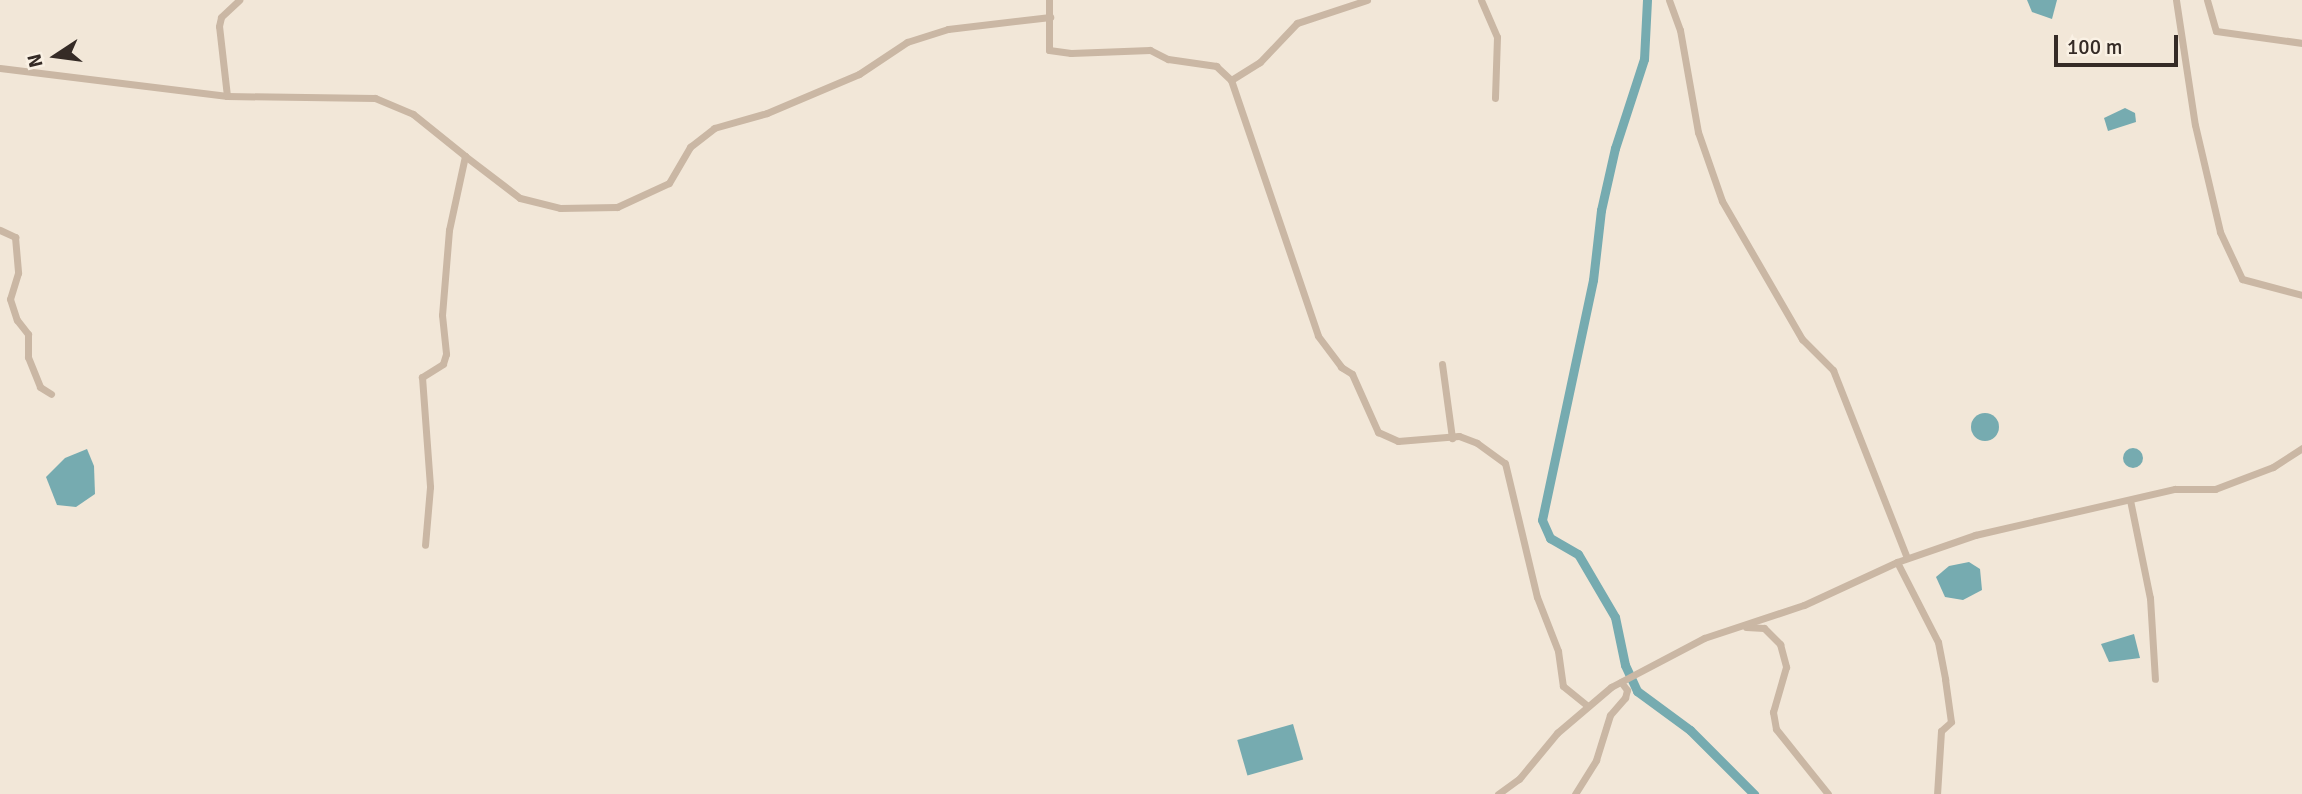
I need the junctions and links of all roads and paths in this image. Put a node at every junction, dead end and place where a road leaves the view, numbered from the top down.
1 (239, 0) edge
2 (1049, 0) edge
3 (1367, 0) edge
4 (1481, 0) edge
5 (1669, 0) edge
6 (2176, 0) edge
7 (2207, 0) edge
8 (1051, 17) junction
9 (2302, 43) edge
10 (0, 68) edge
11 (1231, 80) junction
12 (227, 96) junction
13 (1495, 98) dead end
14 (465, 156) junction
15 (0, 230) edge
16 (2302, 295) edge
17 (1442, 364) dead end
18 (51, 394) dead end
19 (1452, 438) junction
20 (2302, 449) edge
21 (2130, 500) junction
22 (425, 545) dead end
23 (1907, 558) junction
24 (1897, 562) junction
25 (1744, 627) junction
26 (2155, 679) dead end
27 (1621, 682) junction
28 (1588, 706) junction
29 (1498, 794) edge
30 (1575, 794) edge
31 (1829, 794) edge
32 (1937, 794) edge

1 - 12 street
2 - 8 street
3 - 11 street
4 - 13 street
5 - 23 street
6 - 16 street
7 - 9 street
8 - 11 street
8 - 14 street
10 - 12 street
11 - 19 street
12 - 14 street
14 - 22 street
15 - 18 street
17 - 19 street
19 - 28 street
20 - 21 street
21 - 23 street
21 - 26 street
23 - 24 street
24 - 25 street
24 - 32 street
25 - 27 street
25 - 31 street
27 - 28 street
27 - 30 street
28 - 29 street

